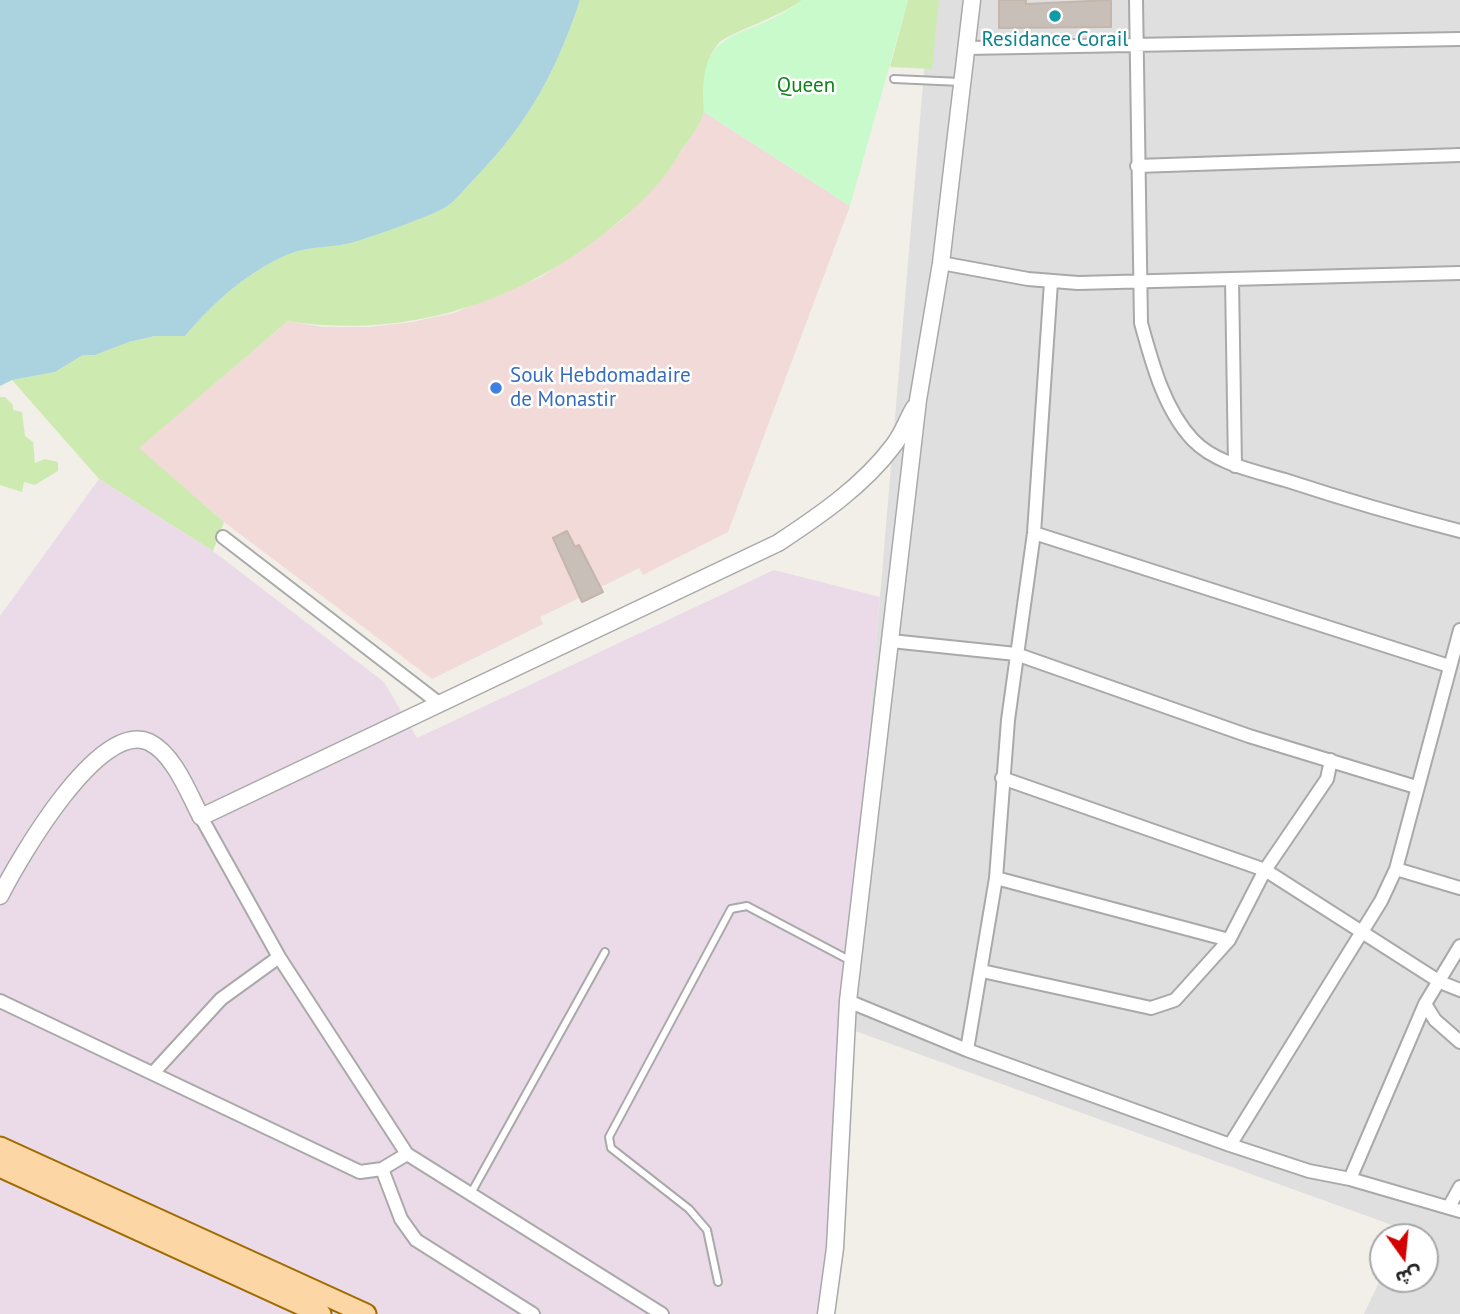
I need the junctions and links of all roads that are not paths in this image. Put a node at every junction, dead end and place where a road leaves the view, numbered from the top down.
1 (972, 0) edge
2 (1136, 0) edge
3 (1460, 39) edge
4 (1137, 45) junction
5 (967, 48) junction
6 (894, 79) dead end
7 (963, 82) junction
8 (1460, 155) edge
9 (1137, 166) junction
10 (941, 264) junction
11 (1460, 273) edge
12 (1232, 279) junction
13 (1140, 281) junction
14 (1051, 282) junction
15 (918, 400) junction
16 (1235, 466) junction
17 (1460, 531) edge
18 (1034, 533) junction
19 (223, 537) dead end
20 (1460, 630) edge
21 (891, 641) junction
22 (1016, 654) junction
23 (1449, 666) junction
24 (440, 704) junction
25 (1331, 760) junction
26 (1002, 778) junction
27 (1416, 787) junction
28 (201, 817) junction
29 (1396, 869) junction
30 (1265, 870) junction
31 (996, 878) junction
32 (1460, 888) edge
33 (0, 896) edge
34 (1362, 930) junction
35 (1229, 940) junction
36 (1460, 946) edge
37 (605, 952) dead end
38 (279, 957) junction
39 (852, 962) junction
40 (982, 971) junction
41 (1440, 982) junction
42 (1460, 990) edge
43 (0, 1001) edge
44 (848, 1001) junction
45 (1425, 1004) junction
46 (1460, 1042) edge
47 (967, 1050) junction
48 (153, 1073) junction
49 (1230, 1145) junction
50 (0, 1147) edge
51 (407, 1154) junction
52 (0, 1167) edge
53 (382, 1169) junction
54 (1350, 1179) junction
55 (1460, 1187) edge
56 (470, 1195) junction
57 (1455, 1209) edge
58 (718, 1282) dead end
59 (321, 1314) edge
60 (366, 1314) edge
61 (533, 1314) edge
62 (662, 1314) edge
63 (826, 1314) edge

1 - 5 street
2 - 4 street
3 - 4 street
4 - 5 street
4 - 9 street
5 - 7 street
6 - 7 lane
7 - 10 street
8 - 9 street
9 - 13 street
10 - 14 street
10 - 15 street
11 - 12 street
12 - 13 street
12 - 16 street
13 - 14 street
13 - 16 street
14 - 18 street
15 - 21 street
15 - 24 street
16 - 17 street
18 - 22 street
18 - 23 street
19 - 24 street
20 - 23 street
21 - 22 street
21 - 39 street
22 - 25 street
22 - 26 street
23 - 27 street
24 - 28 street
25 - 27 street
25 - 30 street
26 - 30 street
26 - 31 street
27 - 29 street
28 - 33 street
28 - 38 street
29 - 32 street
29 - 34 street
30 - 34 street
30 - 35 street
31 - 35 street
31 - 40 street
34 - 41 street
34 - 49 street
35 - 40 street
36 - 41 street
37 - 56 lane
38 - 48 street
38 - 51 street
39 - 44 street
39 - 58 lane
40 - 47 street
41 - 42 street
41 - 45 street
43 - 48 street
44 - 47 street
44 - 63 street
45 - 46 street
45 - 54 street
47 - 49 street
48 - 53 street
49 - 54 street
50 - 60 main road
51 - 53 street
51 - 56 street
52 - 59 main road
53 - 61 street
54 - 57 street
55 - 57 street
56 - 62 street

